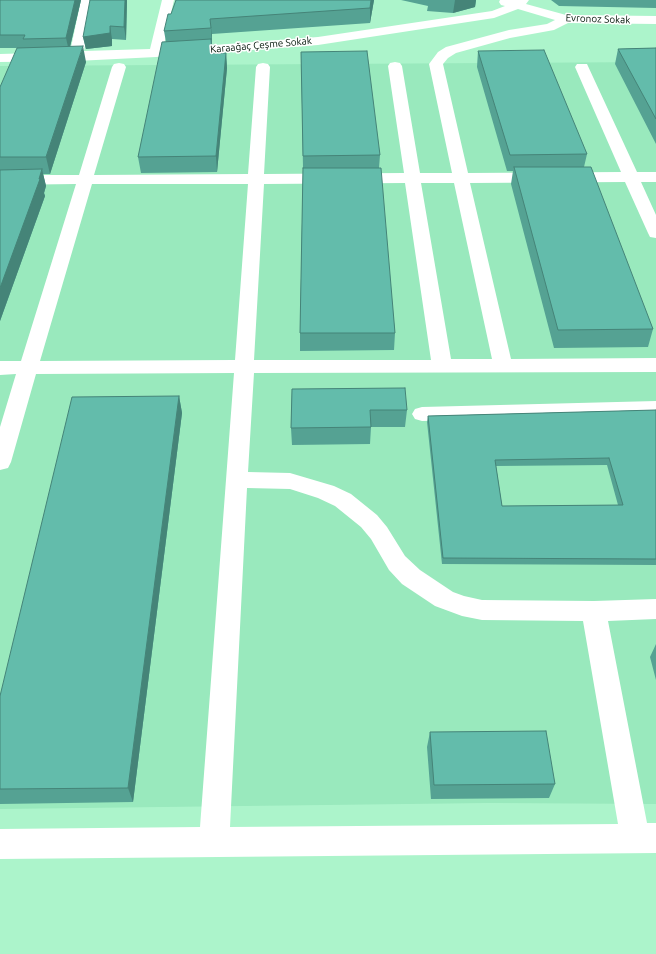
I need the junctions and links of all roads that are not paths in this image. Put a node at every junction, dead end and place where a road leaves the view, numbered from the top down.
1 (87, 0) edge
2 (168, 0) edge
3 (494, 0) edge
4 (520, 2) edge
5 (566, 19) junction
6 (656, 20) edge
7 (156, 53) junction
8 (76, 56) junction
9 (0, 58) edge
10 (395, 66) dead end
11 (119, 67) dead end
12 (263, 67) dead end
13 (582, 67) dead end
14 (631, 177) junction
15 (656, 177) edge
16 (412, 178) junction
17 (461, 178) junction
18 (256, 179) junction
19 (0, 180) edge
20 (85, 180) junction
21 (656, 233) edge
22 (442, 366) junction
23 (503, 366) junction
24 (656, 366) edge
25 (244, 367) junction
26 (0, 368) edge
27 (28, 368) junction
28 (656, 408) edge
29 (422, 414) dead end
30 (0, 462) edge
31 (237, 480) junction
32 (656, 609) edge
33 (594, 611) junction
34 (646, 838) edge
35 (214, 841) junction
36 (0, 844) edge

1 - 8 street
2 - 7 street
3 - 4 street, Evronoz Sokak
4 - 5 street, Evronoz Sokak
4 - 7 street, Karaağaç Çeşme Sokak
5 - 6 street, Evronoz Sokak
5 - 17 street
7 - 8 street, Karaağaç Çeşme Sokak
8 - 9 street, Karaağaç Çeşme Sokak
10 - 16 street
11 - 20 street
12 - 18 street
13 - 14 street
14 - 15 street
14 - 17 street
14 - 21 street
16 - 17 street
16 - 18 street
16 - 22 street
17 - 23 street
18 - 20 street
18 - 25 street
19 - 20 street
20 - 27 street
22 - 23 street
22 - 25 street
23 - 24 street
25 - 27 street
25 - 31 street
26 - 27 street
27 - 30 street
28 - 29 street
31 - 33 street
31 - 35 street
32 - 33 street
33 - 34 street
34 - 35 street
35 - 36 street

